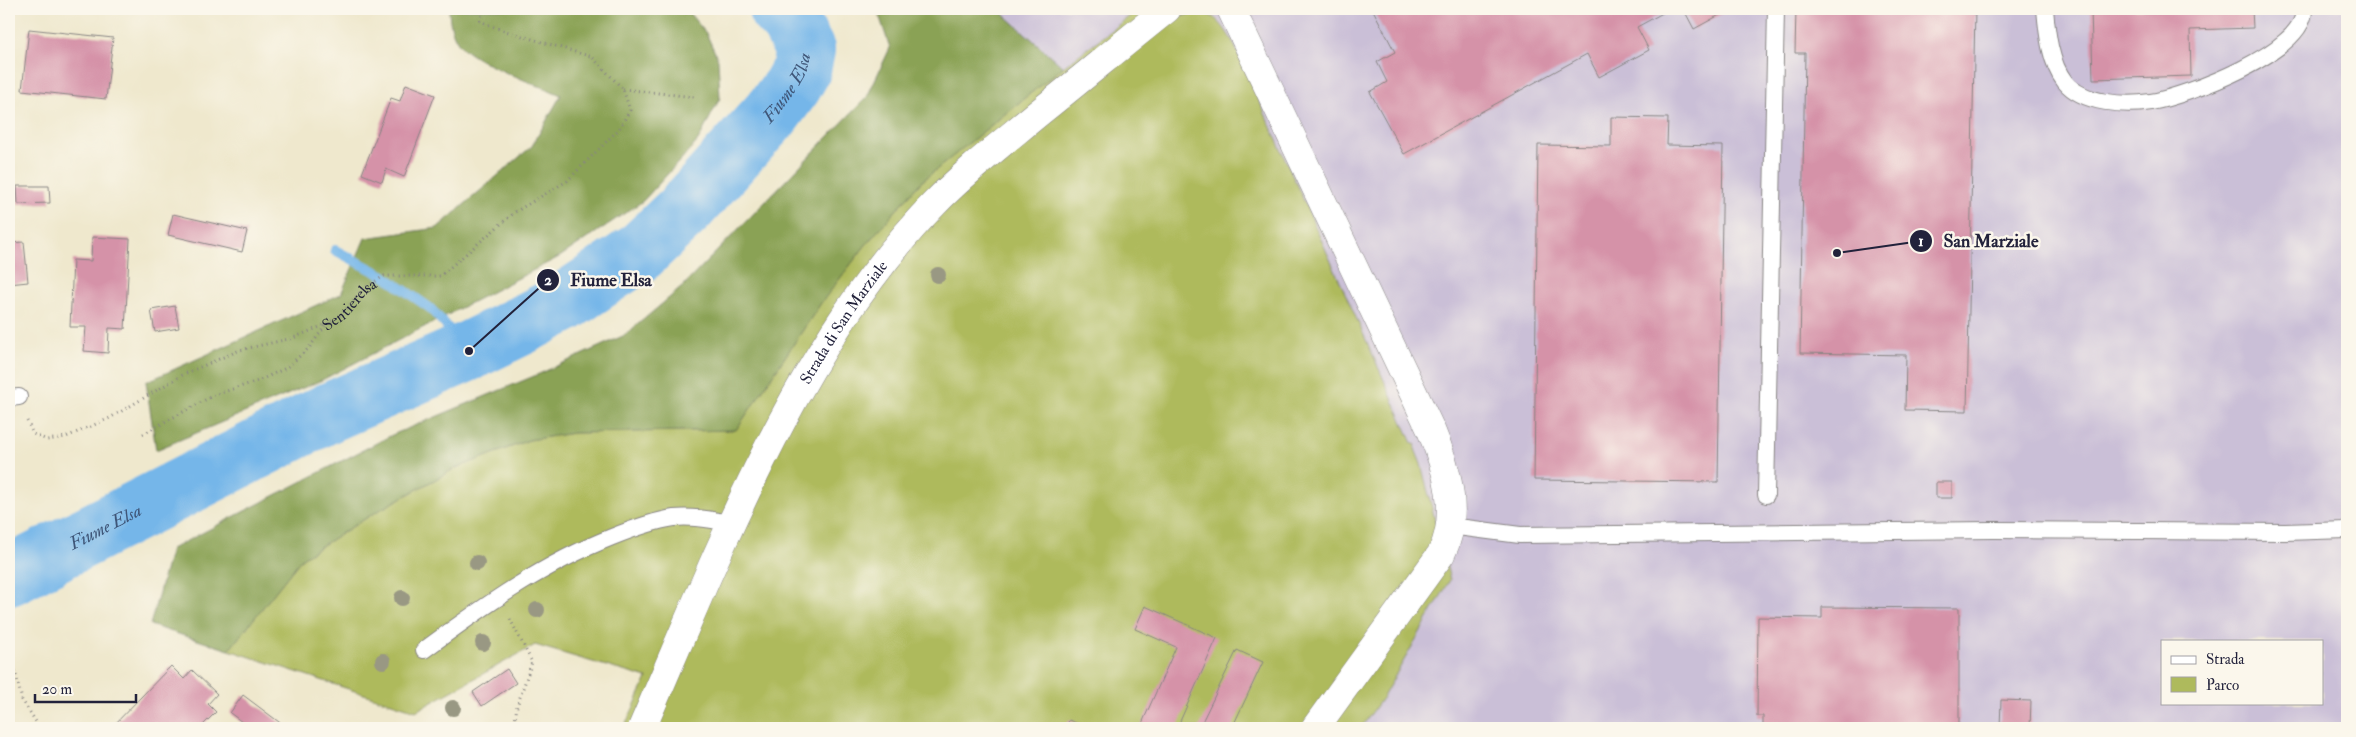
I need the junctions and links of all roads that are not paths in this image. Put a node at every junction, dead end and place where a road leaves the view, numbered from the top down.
1 (1167, 9) edge
2 (1231, 9) edge
3 (1776, 9) edge
4 (2046, 9) edge
5 (2304, 9) edge
6 (1766, 495) dead end
7 (730, 523) junction
8 (1450, 526) junction
9 (2347, 530) edge
10 (424, 650) dead end
11 (642, 728) edge
12 (1315, 728) edge

1 - 7 street, Strada di San Marziale
2 - 8 street
3 - 6 lane
4 - 5 lane
7 - 10 lane
7 - 11 street, Strada di San Marziale
8 - 9 lane
8 - 12 street

